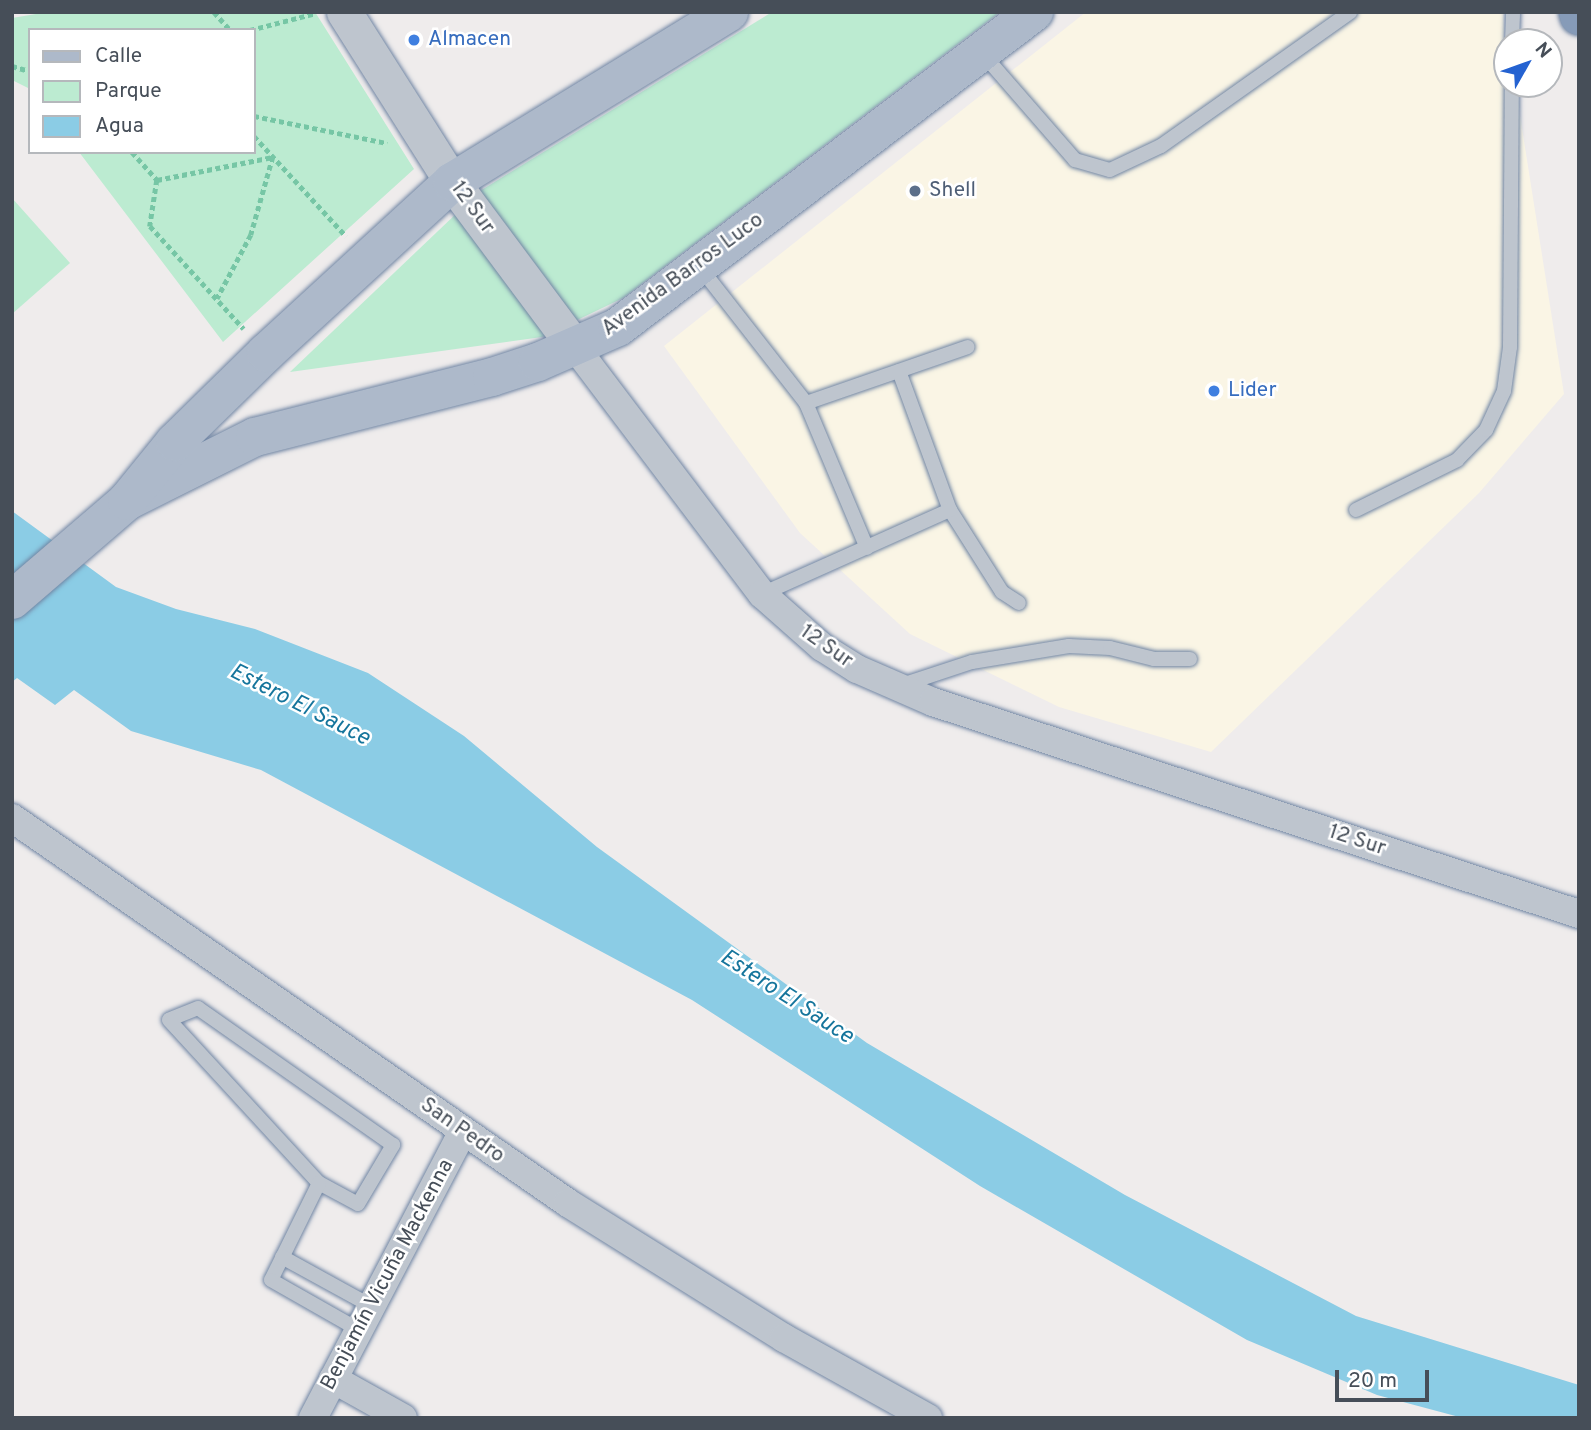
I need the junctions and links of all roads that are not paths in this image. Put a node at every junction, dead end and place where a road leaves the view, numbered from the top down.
1 (344, 12) edge
2 (729, 12) edge
3 (1034, 12) edge
4 (1350, 12) edge
5 (981, 52) junction
6 (1512, 98) edge
7 (443, 168) junction
8 (699, 266) junction
9 (575, 347) junction
10 (968, 347) dead end
11 (899, 370) junction
12 (806, 403) junction
13 (127, 501) junction
14 (950, 510) junction
15 (1356, 510) dead end
16 (867, 548) junction
17 (762, 594) junction
18 (12, 600) edge
19 (1019, 603) dead end
20 (1190, 659) dead end
21 (894, 688) junction
22 (12, 818) edge
23 (1579, 914) edge
24 (463, 1132) junction
25 (319, 1183) junction
26 (282, 1258) junction
27 (365, 1318) junction
28 (333, 1380) junction
29 (890, 1409) edge
30 (313, 1418) edge
31 (403, 1418) edge
32 (928, 1418) edge

1 - 7 street, 12 Sur
2 - 7 main road, Avenida Barros Luco
3 - 5 main road, Avenida Barros Luco
4 - 5 lane
5 - 8 main road, Avenida Barros Luco
6 - 15 lane
7 - 9 street, 12 Sur
7 - 13 main road, Avenida Barros Luco
8 - 9 main road, Avenida Barros Luco
8 - 12 lane
9 - 13 main road, Avenida Barros Luco
9 - 17 street, 12 Sur
10 - 11 lane
11 - 12 lane
11 - 14 lane
12 - 16 lane
13 - 18 main road, Avenida Barros Luco
14 - 16 lane
14 - 19 lane
16 - 17 lane
17 - 21 street, 12 Sur
20 - 21 lane
21 - 23 street, 12 Sur
22 - 24 street, San Pedro
24 - 27 street, Benjamín Vicuña Mackenna
24 - 29 street, San Pedro
25 - 25 lane
25 - 26 lane
26 - 27 lane
26 - 27 lane
27 - 28 street, Benjamín Vicuña Mackenna
28 - 30 street, Benjamín Vicuña Mackenna
28 - 31 street
29 - 32 street, San Pedro

